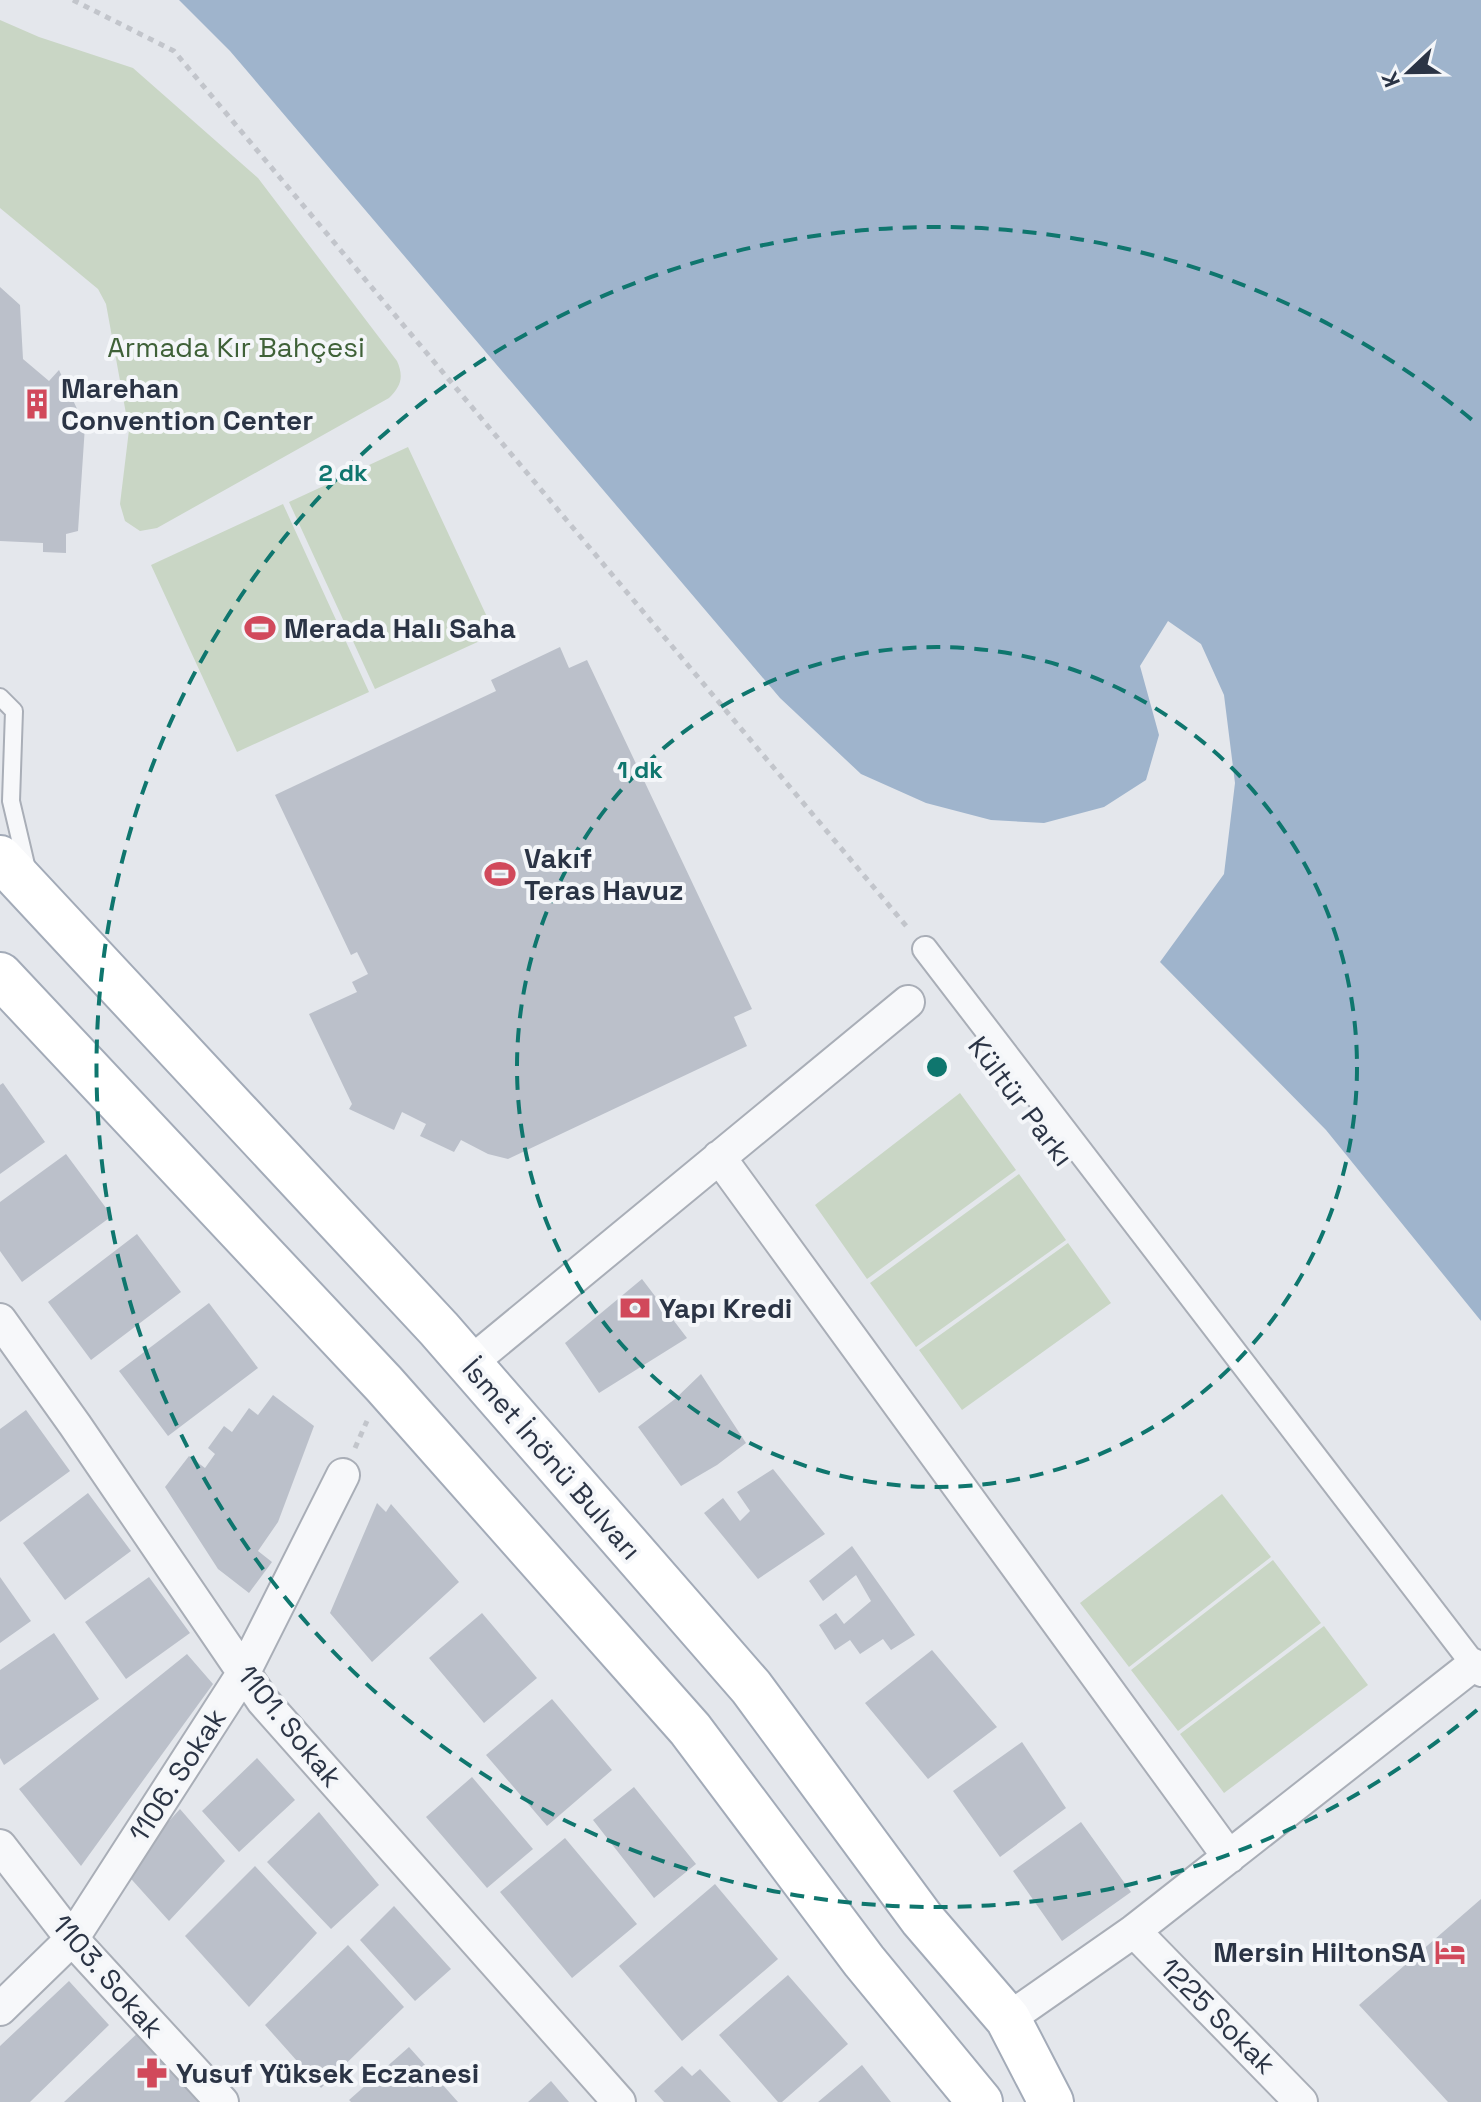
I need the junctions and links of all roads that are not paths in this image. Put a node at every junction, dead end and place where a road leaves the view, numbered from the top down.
1 (0, 697) edge
2 (0, 858) edge
3 (33, 894) junction
4 (925, 949) road end
5 (0, 975) edge
6 (908, 1002) dead end
7 (719, 1157) junction
8 (0, 1320) edge
9 (469, 1364) junction
10 (343, 1475) road end
11 (1477, 1670) edge
12 (244, 1672) junction
13 (0, 1846) edge
14 (1229, 1857) junction
15 (1134, 1931) junction
16 (72, 1939) junction
17 (0, 2009) edge
18 (1008, 2019) junction
19 (222, 2102) edge
20 (619, 2102) edge
21 (980, 2102) edge
22 (1051, 2102) edge
23 (1301, 2102) edge

1 - 3 lane
2 - 3 main road, İsmet İnönü Bulvarı
3 - 9 main road, İsmet İnönü Bulvarı
4 - 11 street, Kültür Parkı
5 - 21 main road
6 - 7 street
7 - 9 street
7 - 14 street
8 - 12 street, 1101. Sokak
9 - 18 main road, İsmet İnönü Bulvarı
10 - 12 street, 1106. Sokak
11 - 14 street
12 - 16 street, 1106. Sokak
12 - 20 street, 1101. Sokak
13 - 16 street, 1103. Sokak
14 - 15 street
15 - 18 street
15 - 23 street, 1225 Sokak
16 - 17 street, 1106. Sokak
16 - 19 street, 1103. Sokak
18 - 22 main road, İsmet İnönü Bulvarı

